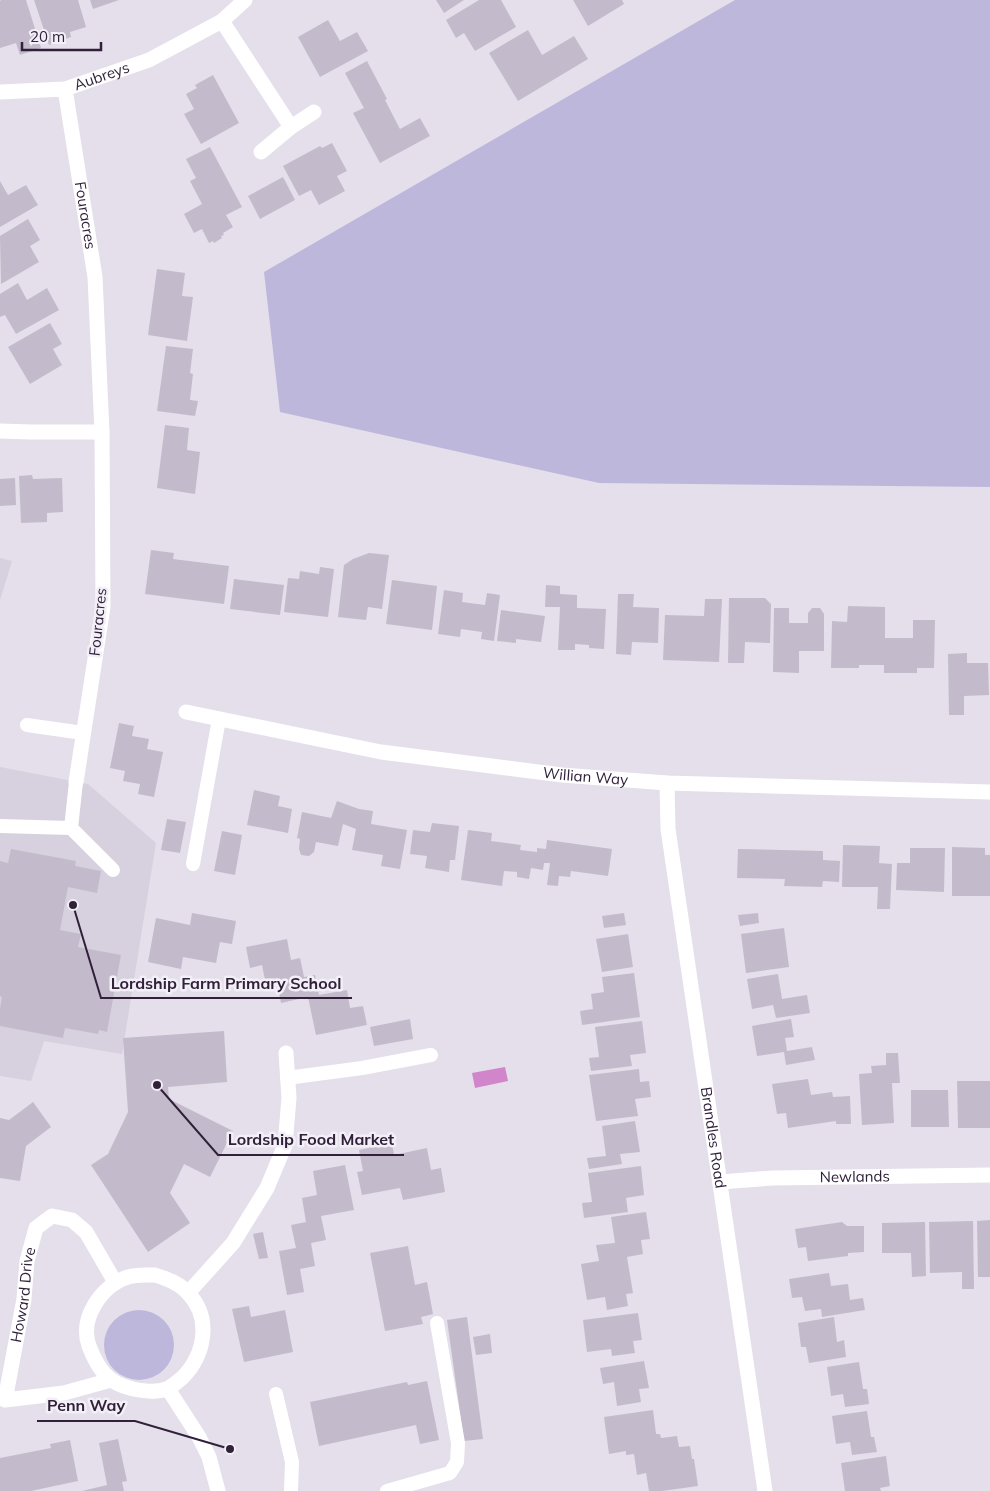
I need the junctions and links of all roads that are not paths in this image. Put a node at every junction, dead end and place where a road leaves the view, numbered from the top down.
1 (245, 0) edge
2 (222, 21) junction
3 (65, 90) junction
4 (0, 92) edge
5 (314, 112) dead end
6 (291, 128) junction
7 (261, 152) dead end
8 (0, 431) edge
9 (102, 432) junction
10 (186, 712) dead end
11 (219, 720) junction
12 (27, 725) dead end
13 (83, 733) junction
14 (76, 782) joint
15 (667, 784) junction
16 (990, 792) edge
17 (0, 826) edge
18 (71, 828) junction
19 (193, 864) dead end
20 (113, 870) dead end
21 (286, 1052) dead end
22 (431, 1055) dead end
23 (287, 1078) junction
24 (990, 1175) edge
25 (720, 1182) junction
26 (115, 1282) junction
27 (188, 1293) junction
28 (437, 1323) dead end
29 (111, 1380) junction
30 (168, 1389) junction
31 (276, 1394) dead end
32 (2, 1400) edge
33 (218, 1491) edge
34 (291, 1491) edge
35 (387, 1491) edge
36 (764, 1491) edge

1 - 2 street, Aubreys
2 - 3 street, Aubreys
2 - 6 street
3 - 4 street, Aubreys
3 - 9 street, Fouracres
5 - 6 street
6 - 7 street
8 - 9 street
9 - 13 street, Fouracres
10 - 11 street, Willian Way
11 - 15 street, Willian Way
11 - 19 lane
12 - 13 lane
13 - 14 street, Fouracres
14 - 18 lane
15 - 16 street, Willian Way
15 - 25 street, Brandles Road
17 - 18 lane
18 - 20 lane
21 - 23 street
22 - 23 lane
23 - 27 street
24 - 25 street, Newlands
25 - 36 street, Brandles Road
26 - 27 street
26 - 29 street
26 - 32 street, Howard Drive
27 - 30 street
28 - 35 lane
29 - 30 street
29 - 32 street, Howard Drive
30 - 33 street
31 - 34 lane

